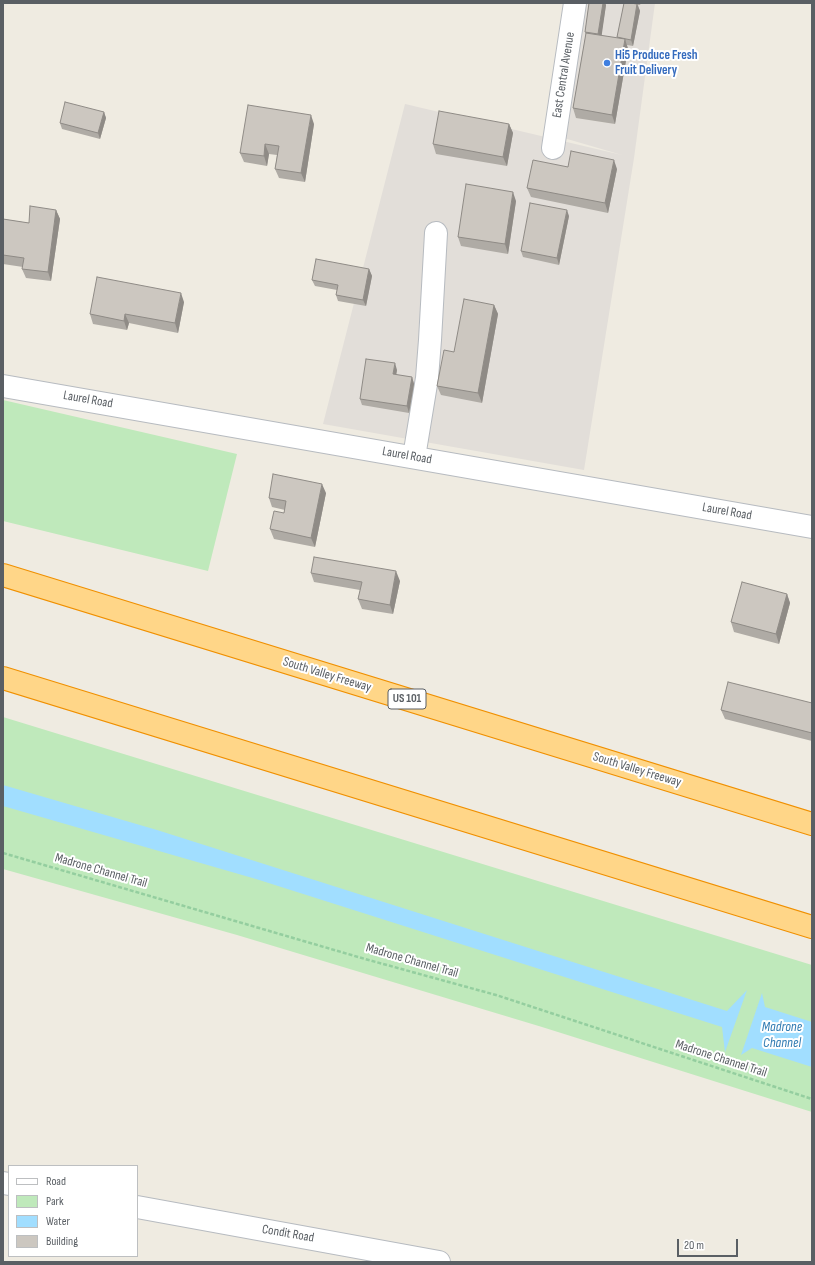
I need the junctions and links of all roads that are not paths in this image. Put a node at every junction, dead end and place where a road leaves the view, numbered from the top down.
1 (575, 3) edge
2 (553, 148) dead end
3 (436, 233) dead end
4 (3, 386) edge
5 (414, 457) junction
6 (812, 527) edge
7 (3, 575) edge
8 (3, 678) edge
9 (812, 824) edge
10 (812, 927) edge
11 (138, 1207) edge
12 (439, 1262) edge

1 - 2 street, East Central Avenue
3 - 5 street
4 - 5 street, Laurel Road
5 - 6 street, Laurel Road
7 - 9 highway, South Valley Freeway / US 101
8 - 10 highway
11 - 12 street, Condit Road

